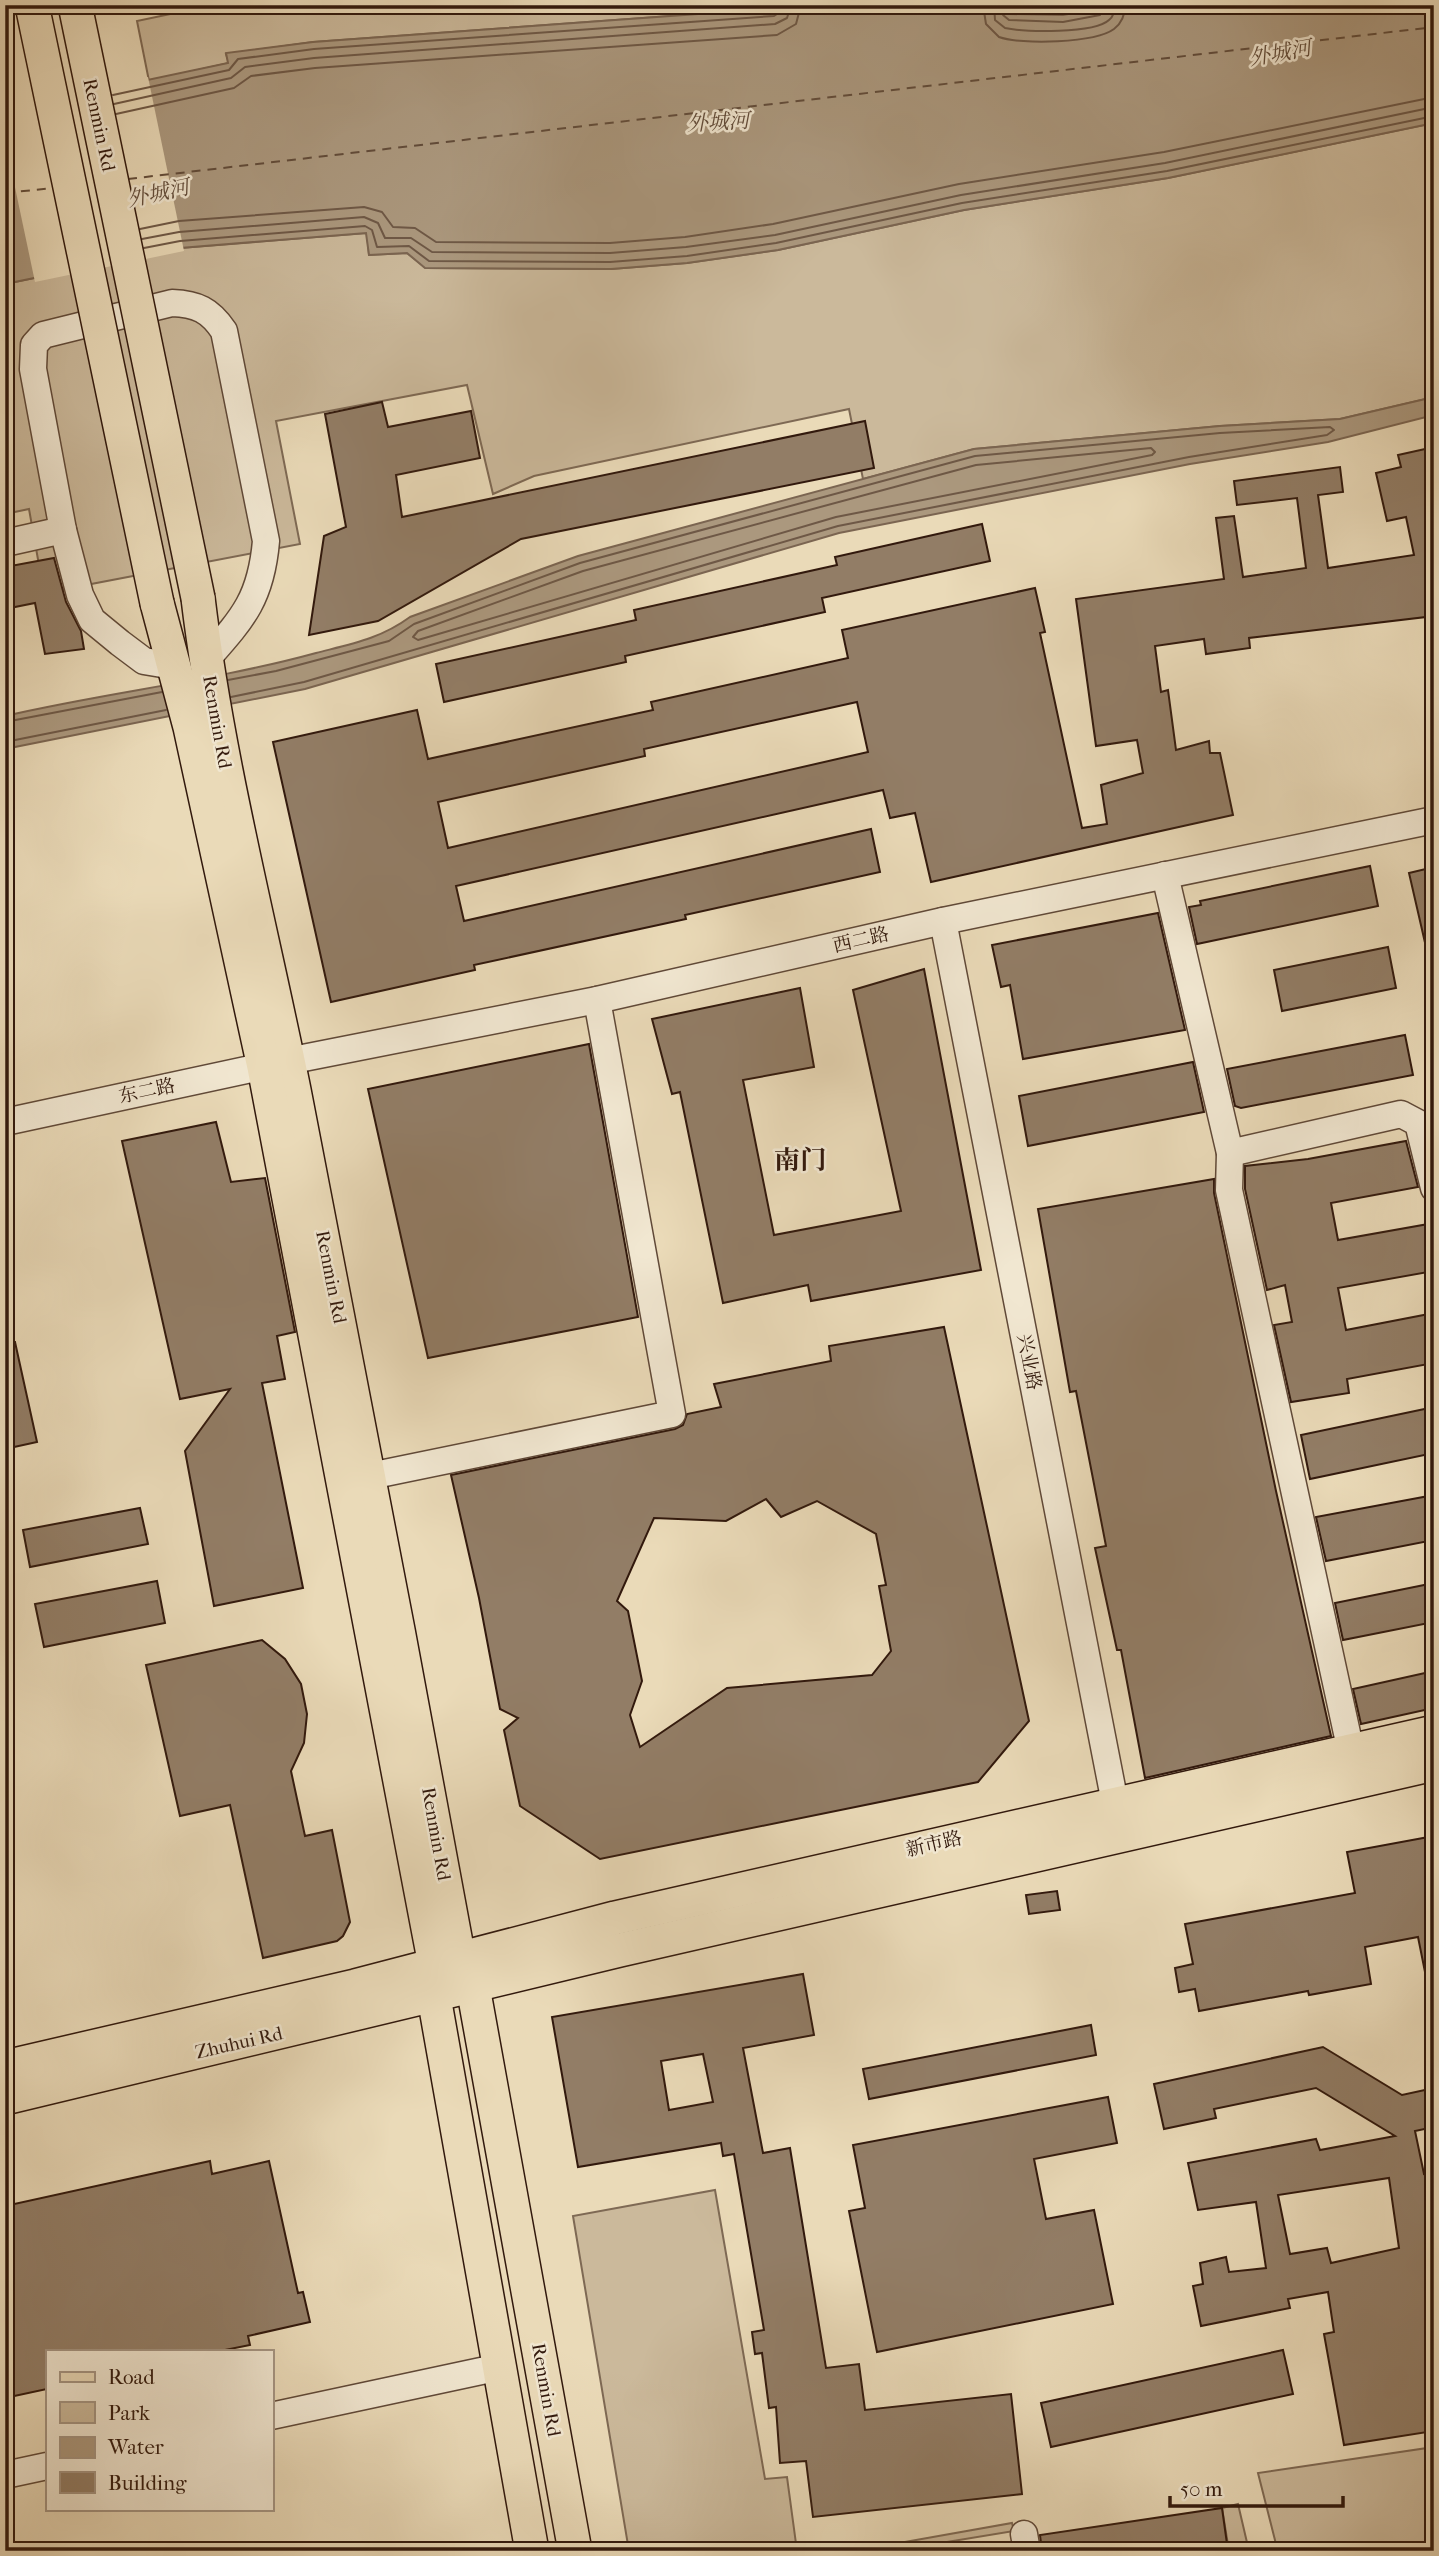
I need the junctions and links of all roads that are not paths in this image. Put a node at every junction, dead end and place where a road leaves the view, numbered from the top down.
1 (32, 5) edge
2 (75, 5) edge
3 (63, 530) junction
4 (5, 542) edge
5 (190, 663) junction
6 (1434, 820) edge
7 (1165, 875) junction
8 (943, 921) junction
9 (597, 1000) junction
10 (276, 1064) junction
11 (5, 1122) edge
12 (1230, 1153) junction
13 (1434, 1188) edge
14 (370, 1476) junction
15 (1434, 1732) edge
16 (1434, 1764) edge
17 (1354, 1766) junction
18 (1115, 1802) junction
19 (451, 1977) junction
20 (5, 2067) edge
21 (5, 2098) edge
22 (499, 2367) junction
23 (273, 2416) edge
24 (46, 2466) edge
25 (5, 2475) edge
26 (532, 2551) edge
27 (575, 2551) edge

1 - 5 main road, Renmin Rd, bridge
2 - 5 main road, Renmin Rd, bridge
3 - 4 street
3 - 5 street
3 - 5 street
5 - 10 main road, Renmin Rd
6 - 7 street, 西二路
7 - 8 street, 西二路
7 - 12 street
8 - 9 street, 西二路
8 - 18 street, 兴业路
9 - 10 street, 西二路
9 - 14 street
10 - 11 street, 东二路
10 - 14 main road, Renmin Rd
10 - 19 main road, Renmin Rd
12 - 13 street
12 - 17 street
14 - 19 main road, Renmin Rd
15 - 17 main road, 新市路
16 - 17 main road, 新市路
17 - 18 main road, 新市路
17 - 19 main road, 新市路
18 - 19 main road, 新市路
19 - 20 main road, Zhuhui Rd
19 - 21 main road, Zhuhui Rd
19 - 22 main road, Renmin Rd
19 - 27 main road, Renmin Rd
22 - 23 street
22 - 26 main road, Renmin Rd
24 - 25 street

